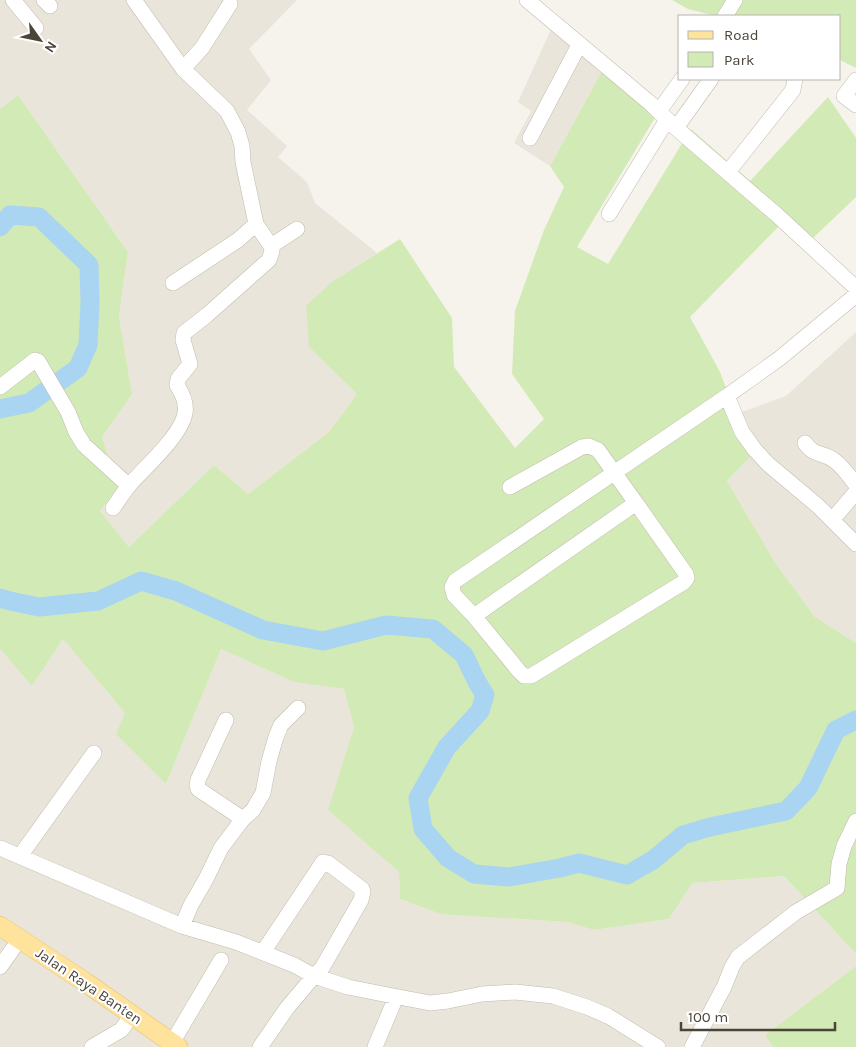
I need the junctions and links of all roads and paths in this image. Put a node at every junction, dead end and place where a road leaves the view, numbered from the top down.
1 (11, 0) edge
2 (134, 0) edge
3 (527, 0) edge
4 (735, 0) edge
5 (230, 4) dead end
6 (0, 8) edge
7 (727, 15) edge
8 (36, 28) dead end
9 (579, 45) junction
10 (183, 69) junction
11 (682, 80) edge
12 (710, 80) edge
13 (795, 80) edge
14 (856, 80) edge
15 (856, 105) edge
16 (667, 120) junction
17 (530, 138) dead end
18 (728, 172) junction
19 (609, 214) dead end
20 (256, 224) junction
21 (297, 229) dead end
22 (271, 246) junction
23 (173, 283) dead end
24 (856, 288) edge
25 (856, 295) edge
26 (0, 387) edge
27 (726, 396) junction
28 (805, 443) dead end
29 (614, 472) junction
30 (856, 485) edge
31 (129, 486) junction
32 (510, 487) dead end
33 (856, 492) edge
34 (636, 503) junction
35 (113, 508) dead end
36 (832, 520) junction
37 (856, 544) edge
38 (474, 616) junction
39 (298, 708) dead end
40 (226, 720) dead end
41 (94, 753) dead end
42 (243, 820) junction
43 (856, 821) edge
44 (0, 848) edge
45 (20, 856) junction
46 (0, 926) edge
47 (182, 926) junction
48 (20, 939) junction
49 (263, 952) junction
50 (221, 960) dead end
51 (0, 967) edge
52 (314, 976) junction
53 (396, 997) junction
54 (130, 1014) junction
55 (175, 1045) edge
56 (92, 1047) edge
57 (260, 1047) edge
58 (375, 1047) edge
59 (658, 1047) edge
60 (692, 1047) edge

1 - 6 street
1 - 8 street
2 - 10 street
3 - 9 street
4 - 7 street
5 - 10 street
9 - 16 street
9 - 17 street
10 - 20 street
11 - 16 street
12 - 16 street
13 - 18 street
14 - 15 street
16 - 18 street
16 - 19 street
18 - 24 street
20 - 22 street
20 - 23 street
21 - 22 street
22 - 31 street
25 - 27 street
26 - 31 street
27 - 29 street
27 - 36 street
28 - 30 street
29 - 32 street
29 - 34 street
29 - 38 street
31 - 35 street
33 - 36 street
34 - 38 street
34 - 38 street
36 - 37 street
39 - 42 street
40 - 42 street
41 - 45 street
42 - 47 street
43 - 60 street
44 - 45 street
45 - 47 street
46 - 48 main road, Jalan Raya Banten
47 - 49 street
48 - 51 street
48 - 54 main road, Jalan Raya Banten
49 - 52 street
49 - 52 street
50 - 55 street
52 - 53 street
52 - 57 street
53 - 58 street
53 - 59 street
54 - 55 main road, Jalan Raya Banten
54 - 56 street

